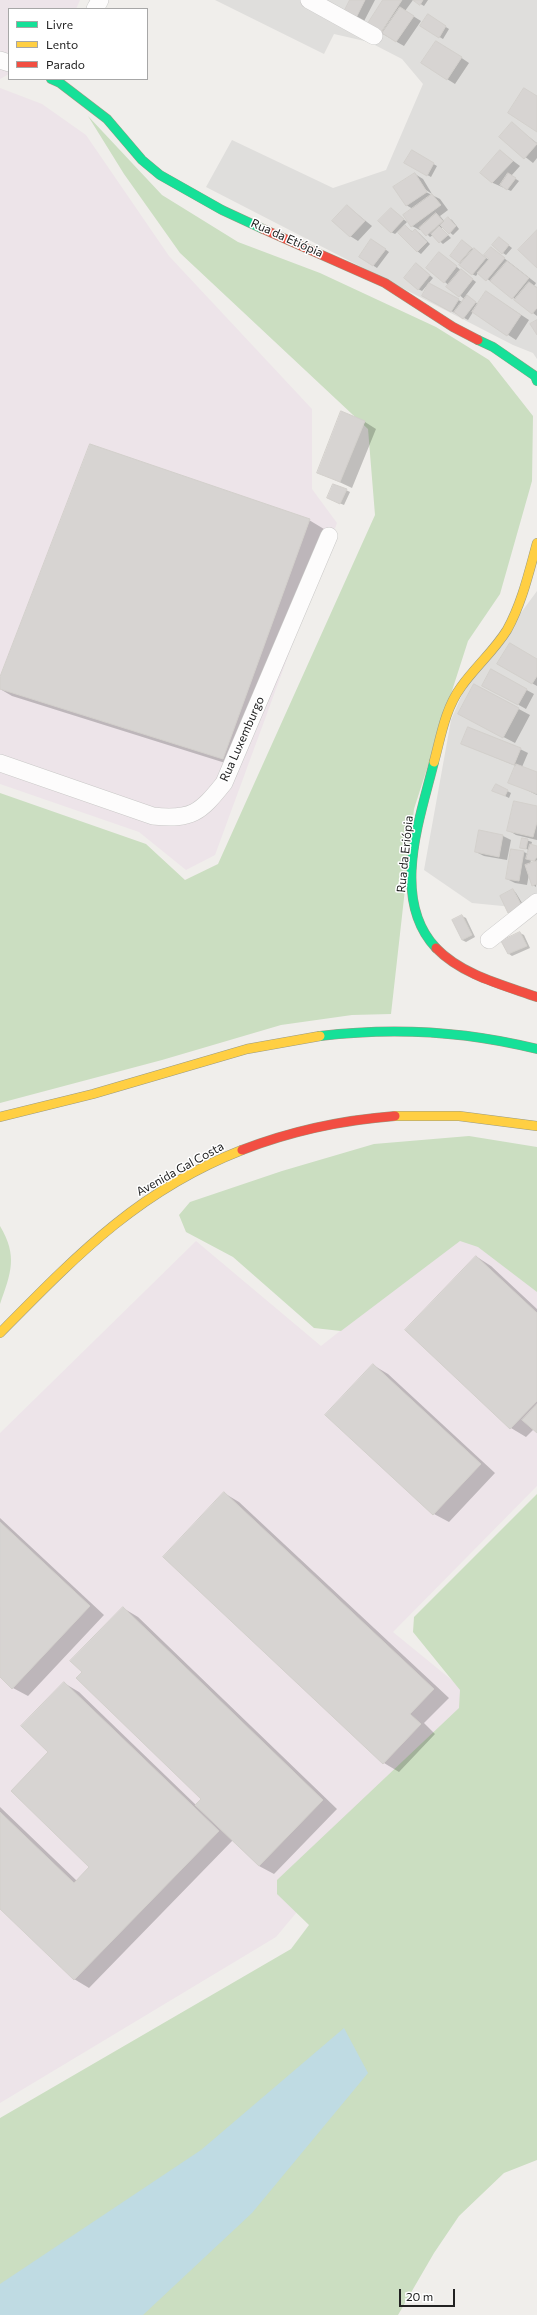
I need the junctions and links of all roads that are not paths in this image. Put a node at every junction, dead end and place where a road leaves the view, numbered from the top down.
1 (309, 0) edge
2 (374, 36) dead end
3 (57, 80) edge
4 (536, 376) edge
5 (329, 536) dead end
6 (537, 543) edge
7 (0, 763) edge
8 (537, 902) edge
9 (489, 940) dead end
10 (537, 998) edge
11 (537, 1048) edge
12 (0, 1117) edge
13 (537, 1126) edge
14 (0, 1333) edge

1 - 2 street
3 - 4 main road, Rua da Etiópia
5 - 7 street, Rua Luxemburgo
6 - 10 main road, Rua da Eriópia
8 - 9 street
11 - 12 main road
13 - 14 main road, Avenida Gal Costa

